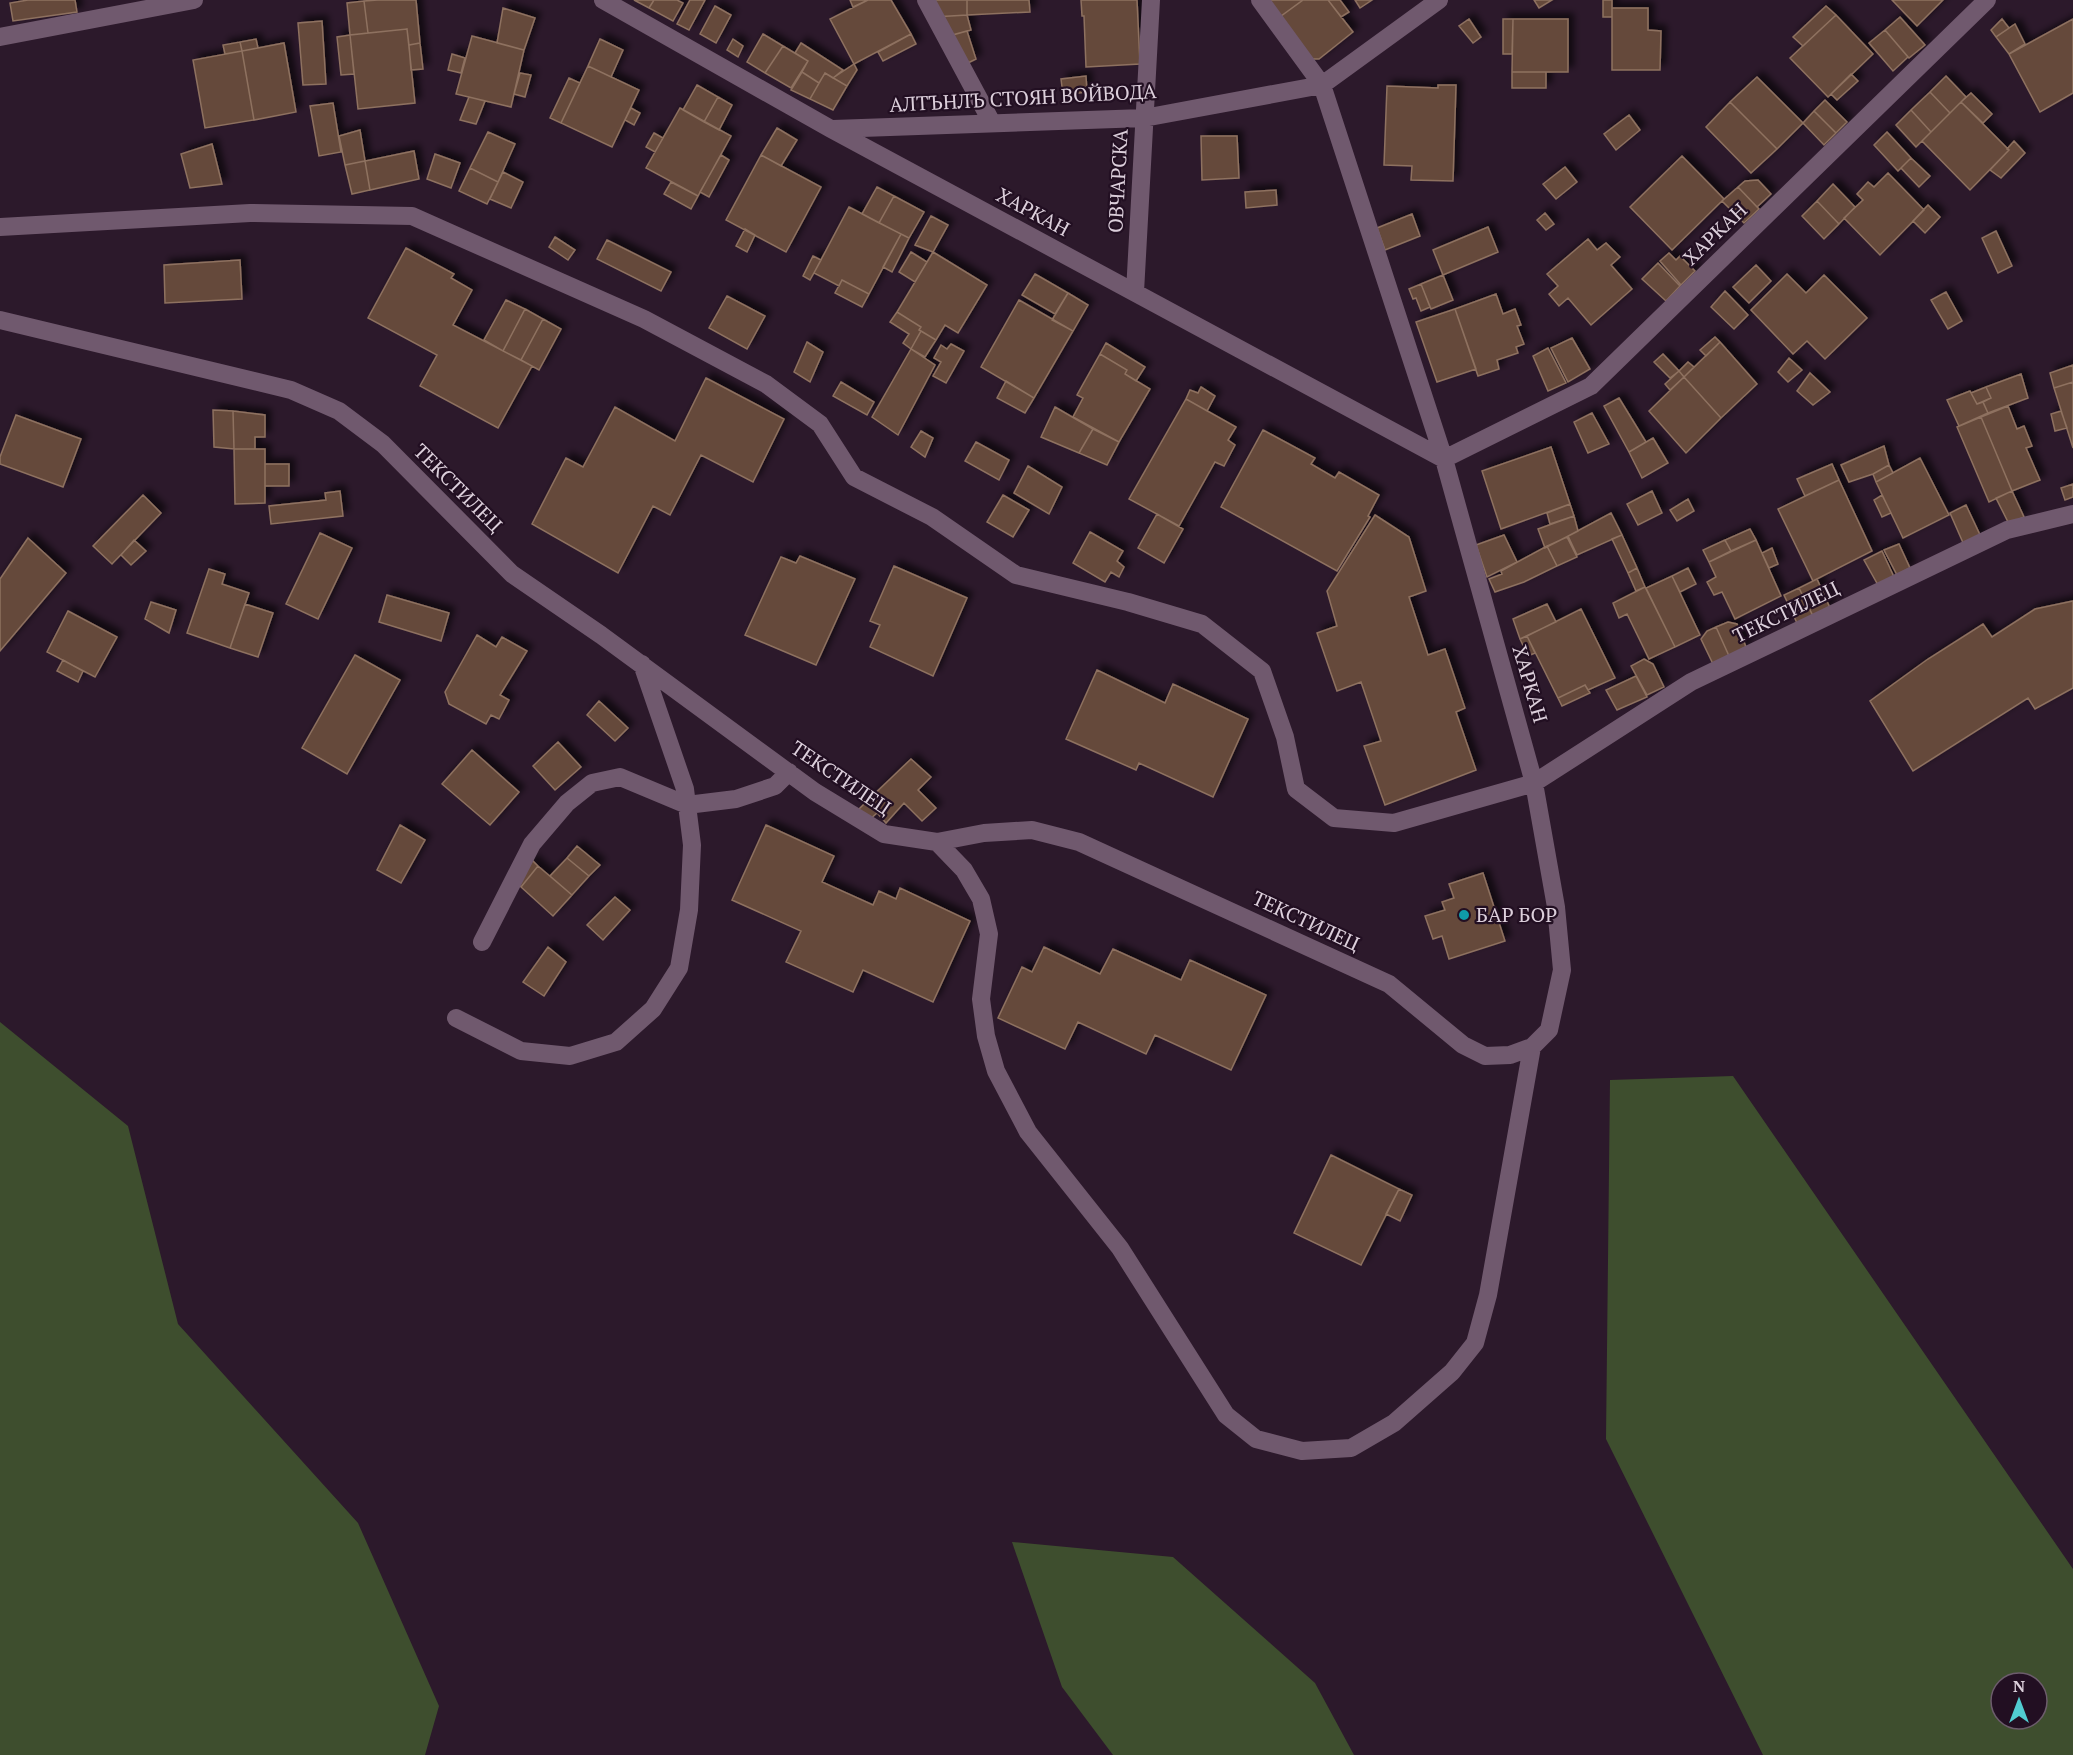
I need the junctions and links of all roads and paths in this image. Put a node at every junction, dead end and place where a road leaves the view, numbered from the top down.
1 (194, 0) edge
2 (603, 0) edge
3 (926, 0) edge
4 (1151, 0) edge
5 (1260, 0) edge
6 (1439, 0) edge
7 (1987, 0) edge
8 (0, 37) edge
9 (1322, 86) junction
10 (1144, 118) junction
11 (992, 123) junction
12 (831, 129) junction
13 (0, 227) edge
14 (1135, 292) junction
15 (0, 320) edge
16 (1444, 459) junction
17 (2073, 514) edge
18 (642, 664) junction
19 (789, 772) junction
20 (1534, 783) junction
21 (687, 806) junction
22 (937, 842) junction
23 (482, 942) dead end
24 (456, 1018) dead end
25 (1532, 1047) junction

1 - 8 street
2 - 12 street, ХАРКАН
3 - 11 street
4 - 10 street, ОВЧАРСКА
5 - 9 street, ХАРКАН
6 - 9 street, АЛТЪНЛЪ СТОЯН ВОЙВОДА
7 - 16 street, ХАРКАН
9 - 10 street, АЛТЪНЛЪ СТОЯН ВОЙВОДА
9 - 16 street, ХАРКАН
10 - 11 street, АЛТЪНЛЪ СТОЯН ВОЙВОДА
10 - 14 street, ОВЧАРСКА
11 - 12 street, АЛТЪНЛЪ СТОЯН ВОЙВОДА
12 - 14 street, ХАРКАН
13 - 20 street, ТЕКСТИЛЕЦ
14 - 16 street, ХАРКАН
15 - 18 street, ТЕКСТИЛЕЦ
16 - 20 street, ХАРКАН
17 - 20 street, ТЕКСТИЛЕЦ
18 - 19 street, ТЕКСТИЛЕЦ
18 - 21 street
19 - 21 street
19 - 22 street, ТЕКСТИЛЕЦ
20 - 25 street
21 - 23 street
21 - 24 street
22 - 25 street, ТЕКСТИЛЕЦ
22 - 25 street

